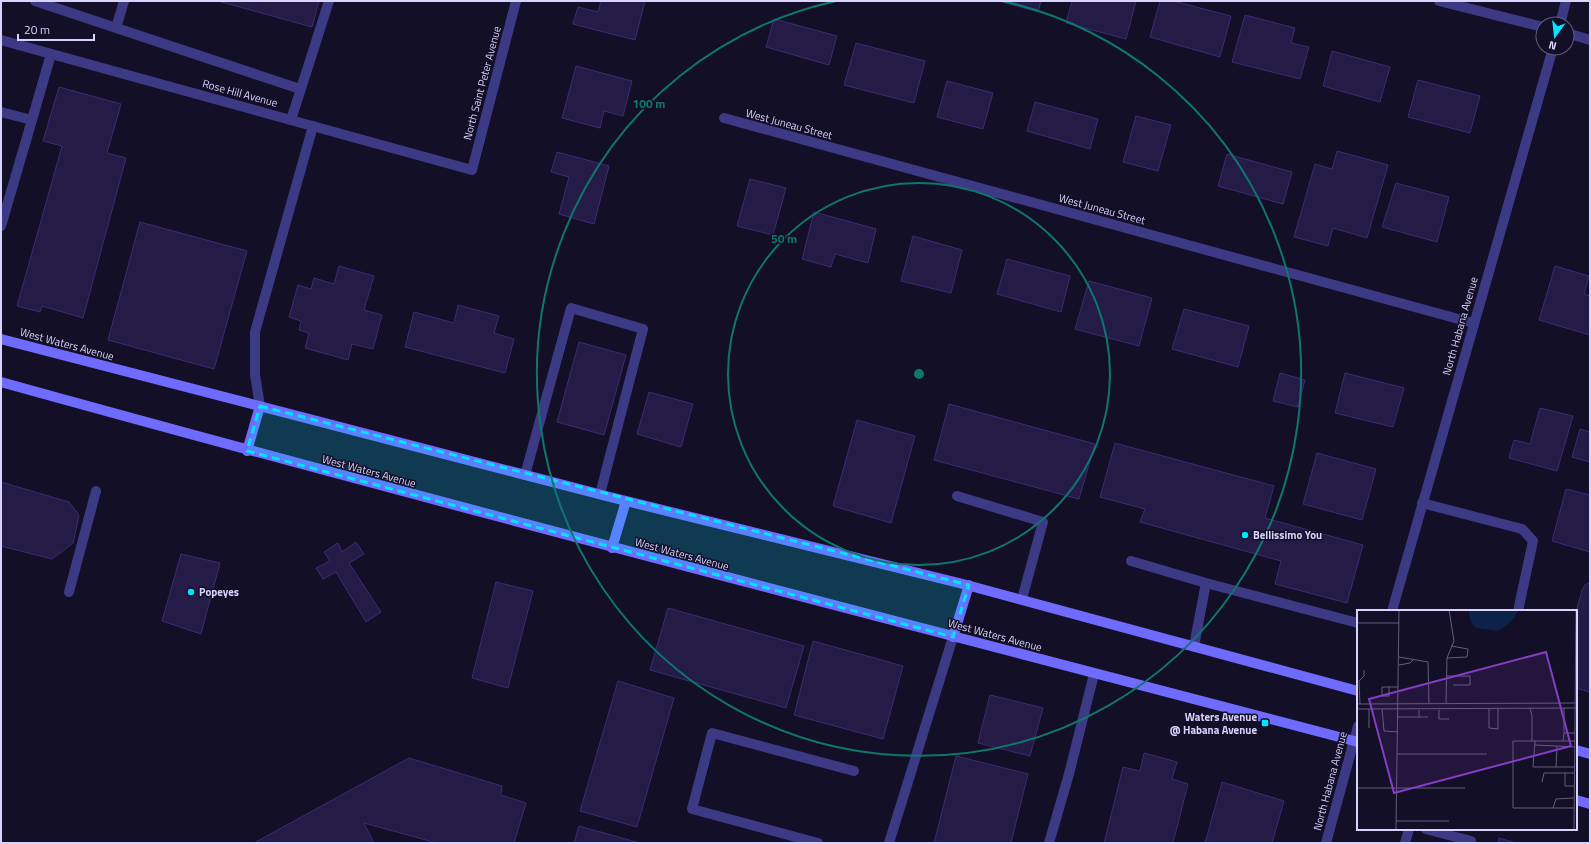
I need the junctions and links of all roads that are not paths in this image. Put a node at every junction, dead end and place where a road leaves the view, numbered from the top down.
1 (35, 1) edge
2 (124, 1) edge
3 (329, 1) edge
4 (516, 1) edge
5 (1439, 1) edge
6 (1566, 1) edge
7 (1562, 16) edge
8 (1535, 25) edge
9 (116, 28) junction
10 (1575, 35) edge
11 (1, 40) edge
12 (1590, 40) edge
13 (51, 54) junction
14 (1551, 56) edge
15 (300, 89) junction
16 (1, 112) edge
17 (724, 118) dead end
18 (32, 120) junction
19 (291, 120) junction
20 (313, 126) junction
21 (472, 170) joint
22 (1, 226) edge
23 (1473, 323) junction
24 (1, 339) edge
25 (1, 382) edge
26 (260, 406) junction
27 (247, 451) junction
28 (525, 475) junction
29 (96, 491) dead end
30 (600, 494) junction
31 (957, 496) dead end
32 (626, 501) junction
33 (1422, 503) junction
34 (612, 548) junction
35 (1131, 561) dead end
36 (1206, 583) junction
37 (969, 585) junction
38 (69, 592) dead end
39 (1022, 599) junction
40 (1392, 610) edge
41 (1518, 610) edge
42 (1357, 623) edge
43 (953, 637) junction
44 (1194, 646) junction
45 (1094, 674) junction
46 (1357, 691) edge
47 (1356, 742) edge
48 (1577, 750) edge
49 (1590, 754) edge
50 (854, 771) dead end
51 (1577, 800) edge
52 (1590, 804) edge
53 (1409, 830) edge
54 (1430, 830) edge
55 (818, 843) edge
56 (889, 843) edge
57 (1049, 843) edge
58 (1326, 843) edge
59 (1405, 843) edge
60 (1471, 843) edge

1 - 9 street
2 - 9 street
3 - 15 street
4 - 21 street, North Saint Peter Avenue
5 - 8 street
6 - 7 street
9 - 15 street
10 - 12 street
11 - 13 street, Rose Hill Avenue
13 - 18 street
13 - 19 street, Rose Hill Avenue
14 - 23 street, North Habana Avenue
15 - 19 street
16 - 18 street
17 - 23 street, West Juneau Street
18 - 22 street
19 - 20 street, Rose Hill Avenue
20 - 21 street, Rose Hill Avenue
20 - 26 street
23 - 33 street, North Habana Avenue
24 - 26 main road, West Waters Avenue
25 - 27 main road, West Waters Avenue
26 - 27 main road
26 - 28 main road, West Waters Avenue
27 - 34 main road, West Waters Avenue
28 - 30 main road, West Waters Avenue
28 - 30 street
29 - 38 street
30 - 32 main road, West Waters Avenue
31 - 39 street
32 - 34 main road
32 - 37 main road, West Waters Avenue
33 - 40 street, North Habana Avenue
33 - 41 street
34 - 43 main road, West Waters Avenue
35 - 36 street
36 - 42 street
36 - 44 street
37 - 39 main road, West Waters Avenue
37 - 43 main road
39 - 44 main road, West Waters Avenue
43 - 45 main road, West Waters Avenue
43 - 56 street
44 - 46 main road, West Waters Avenue
45 - 47 main road, West Waters Avenue
45 - 57 street
47 - 58 street, North Habana Avenue
48 - 49 main road
50 - 55 street
51 - 52 main road
53 - 59 street
54 - 60 street

